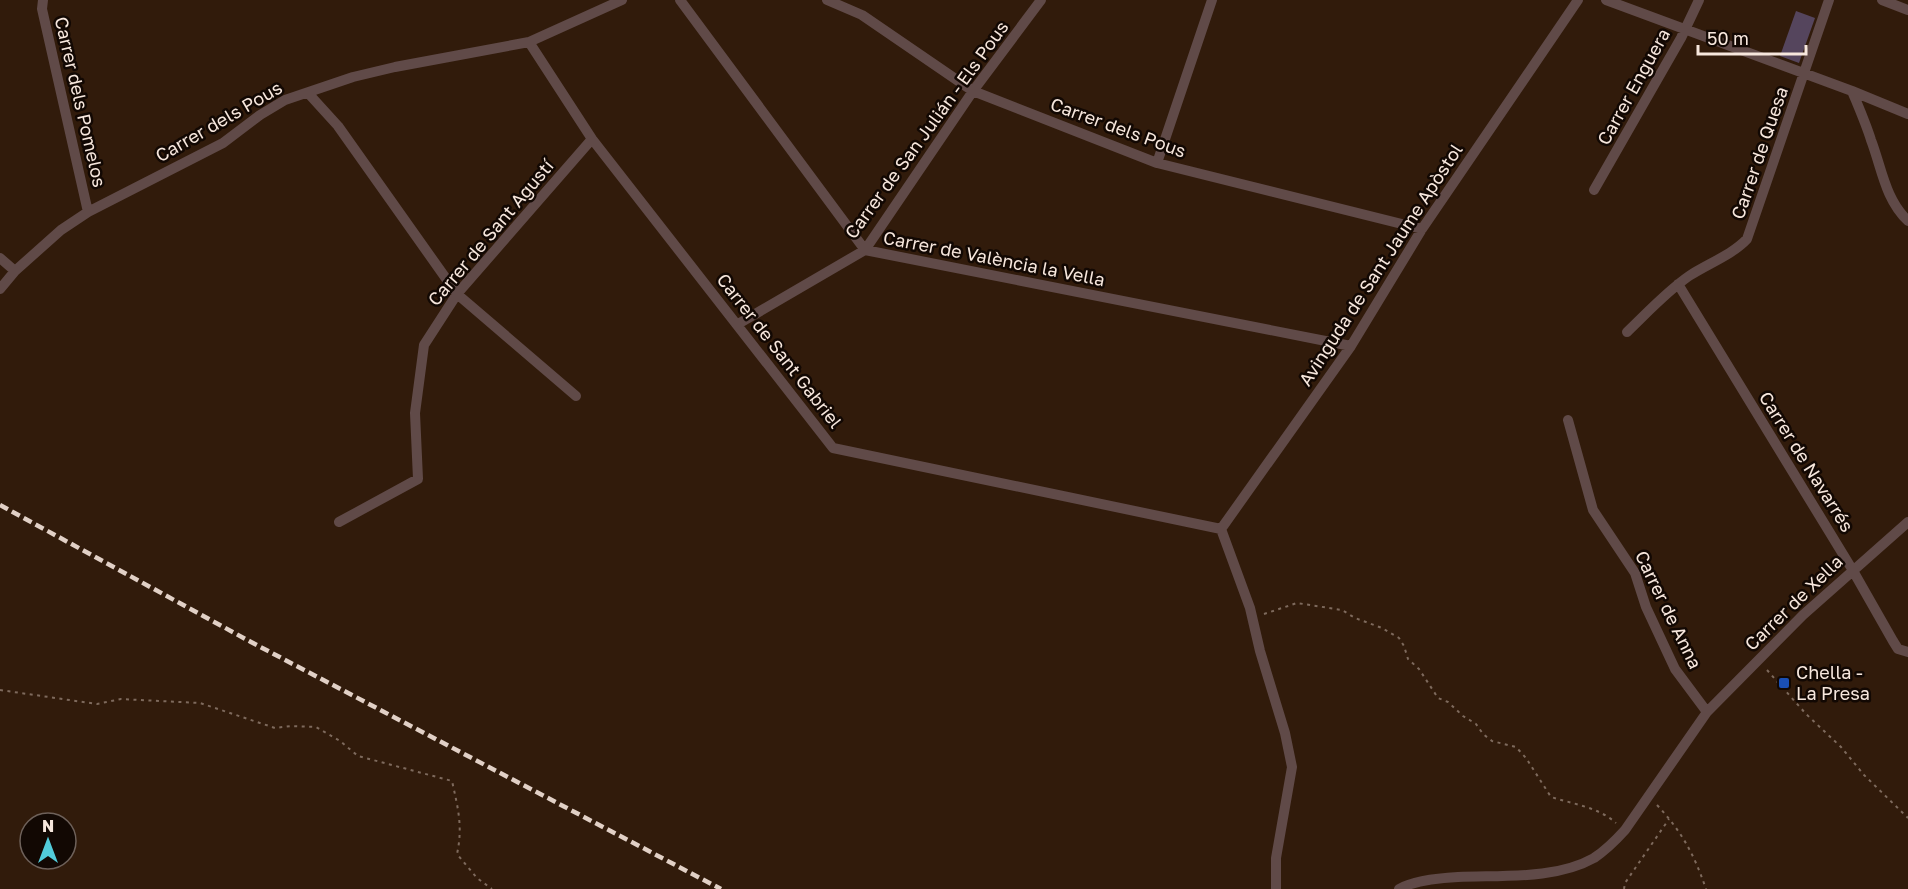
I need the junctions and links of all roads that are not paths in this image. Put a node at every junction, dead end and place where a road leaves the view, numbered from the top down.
1 (43, 0) edge
2 (622, 0) edge
3 (680, 0) edge
4 (827, 0) edge
5 (1041, 0) edge
6 (1212, 0) edge
7 (1578, 0) edge
8 (1606, 0) edge
9 (1700, 0) edge
10 (1829, 0) edge
11 (1882, 0) edge
12 (1908, 10) edge
13 (1685, 29) junction
14 (529, 42) junction
15 (1804, 74) junction
16 (974, 91) junction
17 (1852, 91) junction
18 (308, 93) junction
19 (1908, 114) edge
20 (592, 139) junction
21 (1157, 163) junction
22 (1594, 190) dead end
23 (87, 212) junction
24 (1908, 221) edge
25 (1422, 229) junction
26 (865, 250) junction
27 (0, 258) edge
28 (15, 271) junction
29 (1678, 284) junction
30 (0, 290) edge
31 (457, 294) junction
32 (738, 324) junction
33 (1627, 332) dead end
34 (1351, 346) junction
35 (576, 396) dead end
36 (1568, 420) dead end
37 (339, 522) dead end
38 (1908, 522) edge
39 (1221, 529) junction
40 (1852, 570) junction
41 (1908, 652) edge
42 (1707, 712) junction
43 (1276, 889) edge
44 (1399, 889) edge

1 - 23 street, Carrer dels Pomelos
2 - 14 street, Carrer dels Pous
3 - 26 street, Carrer de València la Vella
4 - 16 street, Carrer dels Pous
5 - 16 street, Carrer de San Julián - Els Pous
6 - 21 street
7 - 25 street, Avinguda de Sant Jaume Apòstol
8 - 13 street
9 - 13 street, Carrer Enguera
10 - 15 street, Carrer de Quesa
11 - 12 street
13 - 15 street
13 - 22 street, Carrer Enguera
14 - 18 street, Carrer dels Pous
14 - 20 street, Carrer de Sant Gabriel
15 - 17 street
15 - 29 street, Carrer de Quesa
16 - 21 street, Carrer dels Pous
16 - 26 street, Carrer de San Julián - Els Pous
17 - 19 street
17 - 24 street
18 - 23 street, Carrer dels Pous
18 - 31 street
20 - 31 street, Carrer de Sant Agustí
20 - 32 street, Carrer de Sant Gabriel
21 - 25 street, Carrer dels Pous
23 - 28 street, Carrer dels Pous
25 - 34 street, Avinguda de Sant Jaume Apòstol
26 - 32 street, Carrer de San Julián - Els Pous
26 - 34 street, Carrer de València la Vella
27 - 28 street
28 - 30 street, Carrer dels Pous
29 - 33 street, Carrer de Quesa
29 - 40 street, Carrer de Navarrés
31 - 35 street
31 - 37 street, Carrer de Sant Agustí
32 - 39 street, Carrer de Sant Gabriel
34 - 39 street, Avinguda de Sant Jaume Apòstol
36 - 42 street, Carrer de Anna
38 - 40 street, Carrer de Xella
39 - 43 street
40 - 41 street, Carrer de Navarrés
40 - 42 street, Carrer de Xella
42 - 44 street, Carrer de Xella

